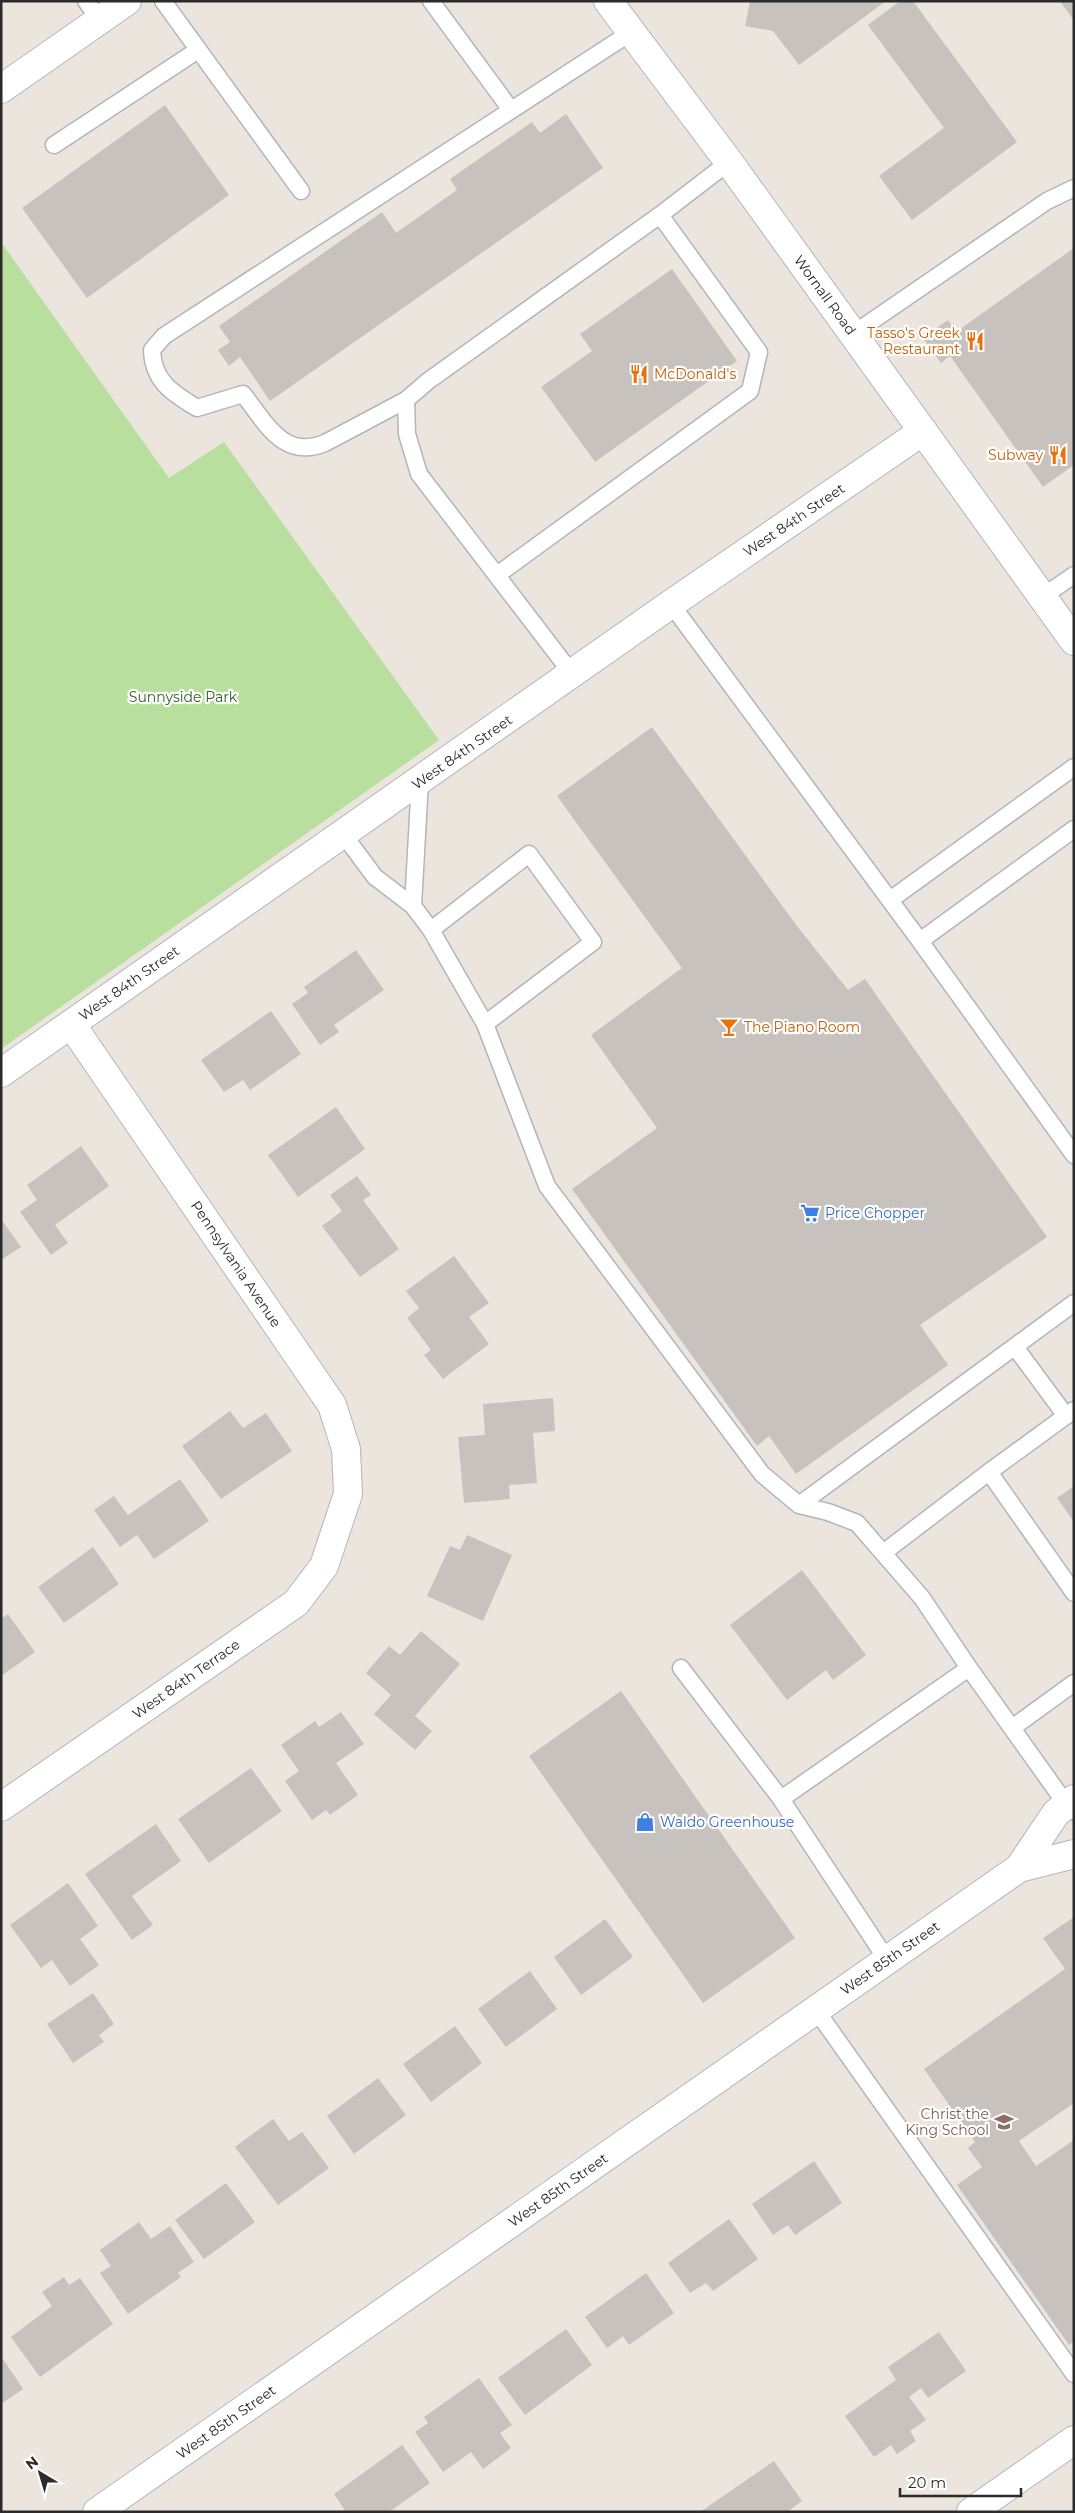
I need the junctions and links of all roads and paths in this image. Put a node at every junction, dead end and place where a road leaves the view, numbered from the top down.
1 (127, 1) edge
2 (163, 1) edge
3 (431, 1) edge
4 (608, 1) edge
5 (93, 11) edge
6 (630, 33) junction
7 (198, 50) junction
8 (1, 89) edge
9 (511, 110) junction
10 (54, 145) dead end
11 (729, 162) junction
12 (1074, 188) edge
13 (300, 191) dead end
14 (660, 215) junction
15 (853, 334) junction
16 (406, 400) junction
17 (923, 431) junction
18 (497, 575) junction
19 (1074, 575) edge
20 (1042, 598) junction
21 (671, 604) junction
22 (1074, 641) edge
23 (572, 674) junction
24 (1074, 767) edge
25 (420, 781) junction
26 (1074, 829) edge
27 (343, 834) junction
28 (890, 900) junction
29 (413, 906) junction
30 (431, 930) junction
31 (920, 941) junction
32 (71, 1024) junction
33 (485, 1024) junction
34 (1, 1074) edge
35 (1074, 1154) edge
36 (1074, 1303) edge
37 (1015, 1347) junction
38 (1070, 1413) edge
39 (989, 1472) junction
40 (799, 1505) junction
41 (338, 1523) joint
42 (883, 1553) junction
43 (1074, 1592) edge
44 (680, 1668) dead end
45 (969, 1668) junction
46 (1074, 1683) edge
47 (1012, 1728) junction
48 (781, 1799) junction
49 (1071, 1806) edge
50 (1, 1807) edge
51 (1074, 1854) edge
52 (1019, 1868) junction
53 (887, 1960) junction
54 (816, 2010) junction
55 (1073, 2371) edge
56 (1074, 2440) edge
57 (97, 2512) edge
58 (971, 2512) edge

1 - 5 street
2 - 7 lane
3 - 9 lane
4 - 6 street, Wornall Road
5 - 8 street
6 - 9 lane
6 - 11 street, Wornall Road
7 - 10 lane
7 - 13 lane
9 - 16 lane
11 - 14 lane
11 - 15 street, Wornall Road
12 - 15 lane
14 - 16 lane
14 - 18 lane
15 - 17 street, Wornall Road
16 - 18 lane
17 - 20 street, Wornall Road
17 - 21 street, West 84th Street
18 - 23 lane
19 - 20 lane
20 - 22 street, Wornall Road
21 - 23 street, West 84th Street
21 - 28 lane
23 - 25 street, West 84th Street
24 - 28 lane
25 - 27 street, West 84th Street
25 - 29 lane
26 - 31 lane
27 - 29 lane
27 - 32 street, West 84th Street
28 - 31 lane
29 - 30 lane
30 - 33 lane
30 - 33 lane
31 - 35 lane
32 - 34 street, West 84th Street
32 - 41 street, Pennsylvania Avenue
33 - 40 lane
36 - 37 lane
37 - 38 lane
37 - 40 lane
38 - 39 lane
39 - 42 lane
39 - 43 lane
40 - 42 lane
41 - 50 street, West 84th Terrace
42 - 45 lane
44 - 48 lane
45 - 47 lane
45 - 48 lane
46 - 47 lane
47 - 49 lane
48 - 53 lane
49 - 52 street, West 85th Street
51 - 52 street, West 85th Street
52 - 53 street, West 85th Street
53 - 54 street, West 85th Street
54 - 55 lane
54 - 57 street, West 85th Street
56 - 58 street

